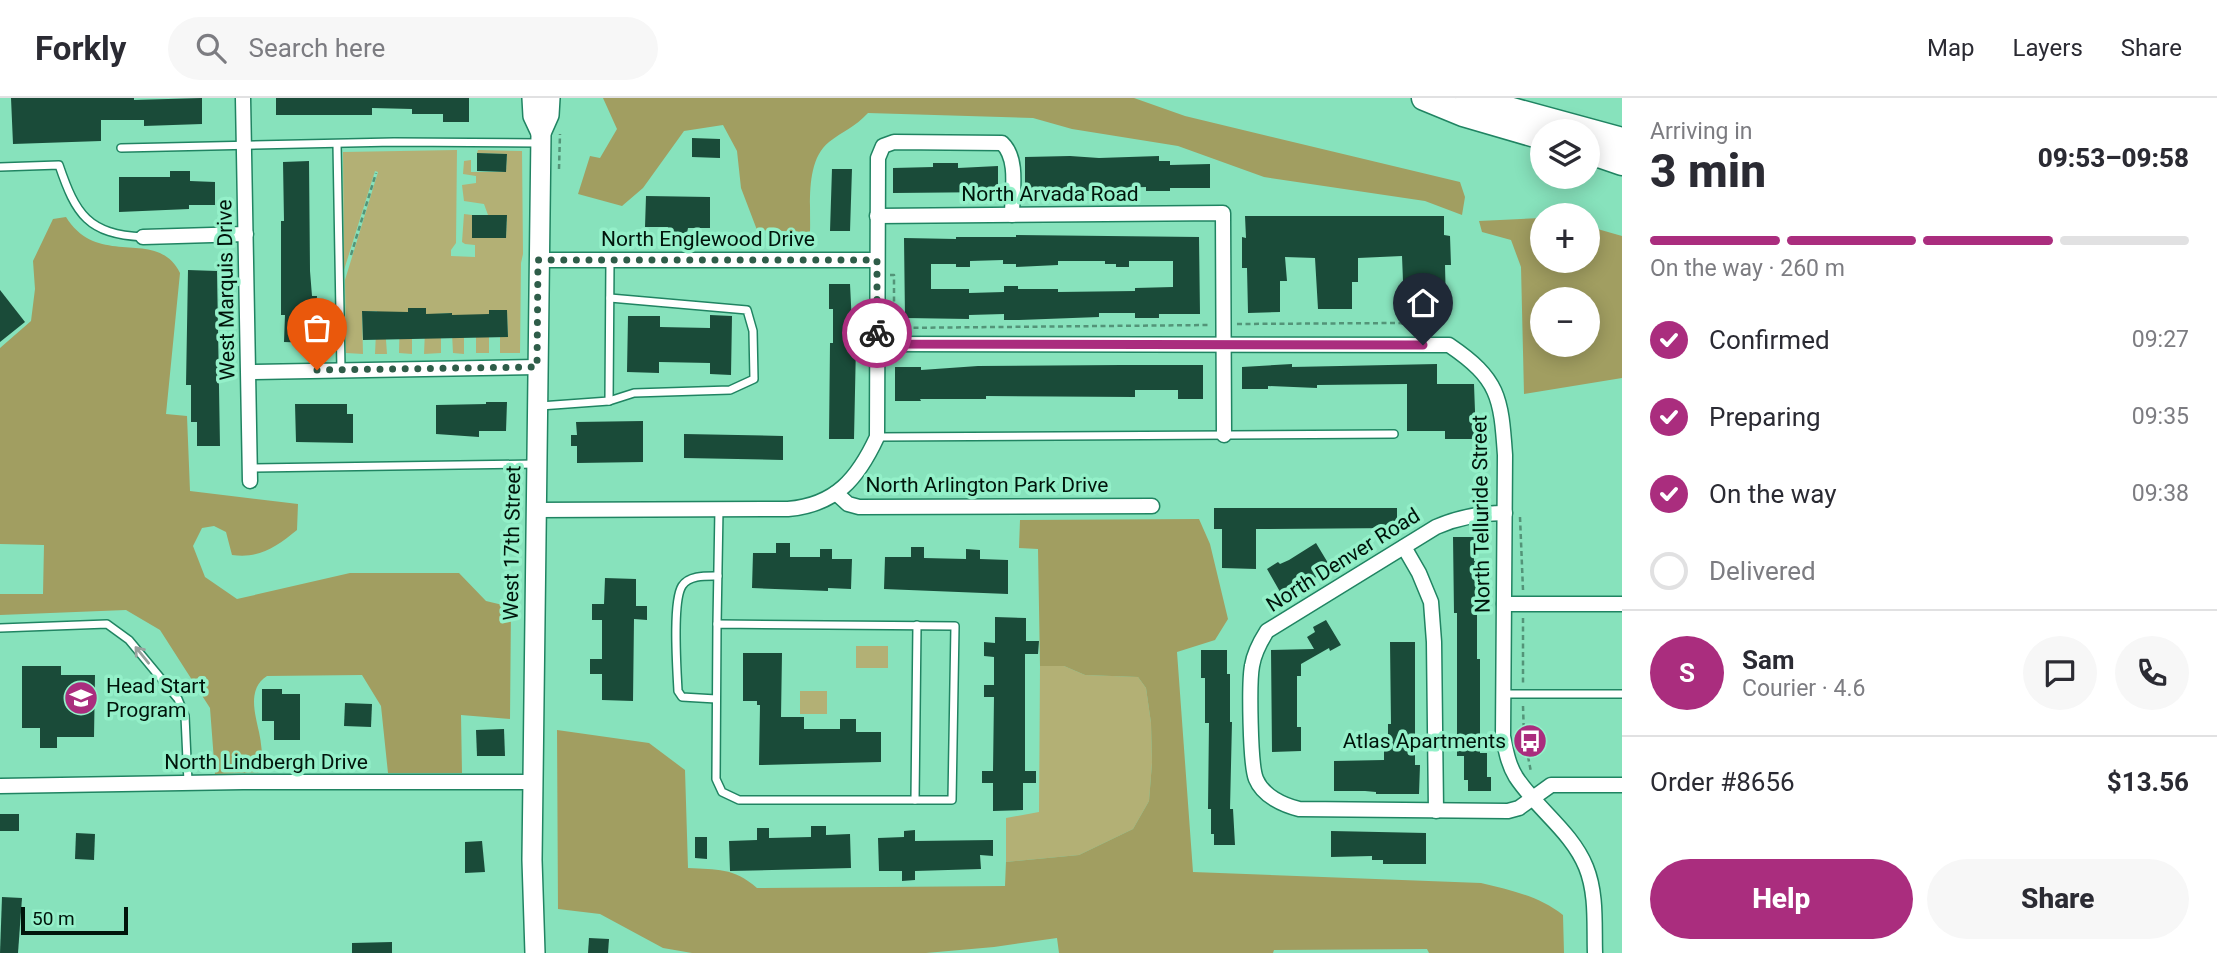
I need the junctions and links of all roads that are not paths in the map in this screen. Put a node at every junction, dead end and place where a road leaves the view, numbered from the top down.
1 (243, 98) edge
2 (532, 98) edge
3 (550, 98) edge
4 (1424, 98) edge
5 (1468, 98) edge
6 (1530, 133) edge
7 (541, 138) junction
8 (1622, 140) edge
9 (337, 144) junction
10 (244, 147) junction
11 (121, 148) dead end
12 (1600, 155) edge
13 (1622, 163) edge
14 (0, 167) edge
15 (1012, 215) junction
16 (877, 216) junction
17 (246, 234) junction
18 (143, 237) joint
19 (538, 260) junction
20 (610, 260) junction
21 (877, 260) junction
22 (610, 299) junction
23 (1223, 343) junction
24 (877, 344) junction
25 (537, 367) junction
26 (341, 370) junction
27 (249, 372) junction
28 (608, 401) junction
29 (536, 407) junction
30 (1394, 434) dead end
31 (1224, 435) junction
32 (877, 437) junction
33 (536, 464) junction
34 (250, 474) joint
35 (836, 493) junction
36 (1153, 506) dead end
37 (719, 509) junction
38 (535, 510) junction
39 (1505, 513) junction
40 (1404, 547) junction
41 (718, 576) junction
42 (1504, 604) junction
43 (1622, 604) edge
44 (717, 624) junction
45 (917, 625) junction
46 (0, 628) edge
47 (1503, 694) junction
48 (1622, 694) edge
49 (716, 699) junction
50 (188, 782) junction
51 (533, 782) junction
52 (1622, 785) edge
53 (0, 786) edge
54 (1533, 798) junction
55 (915, 800) junction
56 (1436, 811) junction
57 (535, 953) edge
58 (1595, 953) edge

1 - 10 street, West Marquis Drive
2 - 7 main road, West 17th Street
3 - 7 main road, West 17th Street
4 - 6 highway
5 - 8 highway
7 - 9 lane
7 - 19 main road, West 17th Street
9 - 10 lane
9 - 26 lane
10 - 11 lane
10 - 17 street, West Marquis Drive
12 - 13 highway
14 - 18 lane
15 - 16 street, North Arvada Road
15 - 16 street
15 - 23 street, North Arvada Road
16 - 21 street
17 - 18 street
17 - 27 street, West Marquis Drive
19 - 20 street, North Englewood Drive
19 - 25 main road, West 17th Street
20 - 21 street, North Englewood Drive
20 - 22 lane
21 - 24 street
22 - 28 lane
22 - 28 lane
23 - 24 street, North Telluride Street
23 - 31 street
23 - 39 street, North Telluride Street
24 - 32 street
25 - 26 street
25 - 29 main road, West 17th Street
26 - 27 street
27 - 34 street, West Marquis Drive
28 - 29 lane
29 - 33 main road, West 17th Street
30 - 31 lane
31 - 32 lane
32 - 35 street
33 - 34 lane
33 - 38 main road, West 17th Street
35 - 36 street, North Arlington Park Drive
35 - 37 street, North Arlington Park Drive
37 - 38 street, North Arlington Park Drive
37 - 41 lane
38 - 51 main road, West 17th Street
39 - 40 street, North Denver Road
39 - 42 street, North Telluride Street
40 - 56 street
40 - 56 street, North Denver Road
41 - 44 lane
41 - 49 lane
42 - 43 street
42 - 47 street, North Telluride Street
44 - 45 lane
44 - 49 lane
45 - 55 lane
45 - 55 lane
50 -> 46 lane
47 - 48 lane
47 - 54 street, North Telluride Street
49 - 55 lane
50 - 51 street, North Lindbergh Drive
50 - 53 street, North Lindbergh Drive
51 - 57 main road, West 17th Street
52 - 54 street, North Denver Road
54 - 56 street, North Denver Road
54 - 58 street, North Telluride Street

